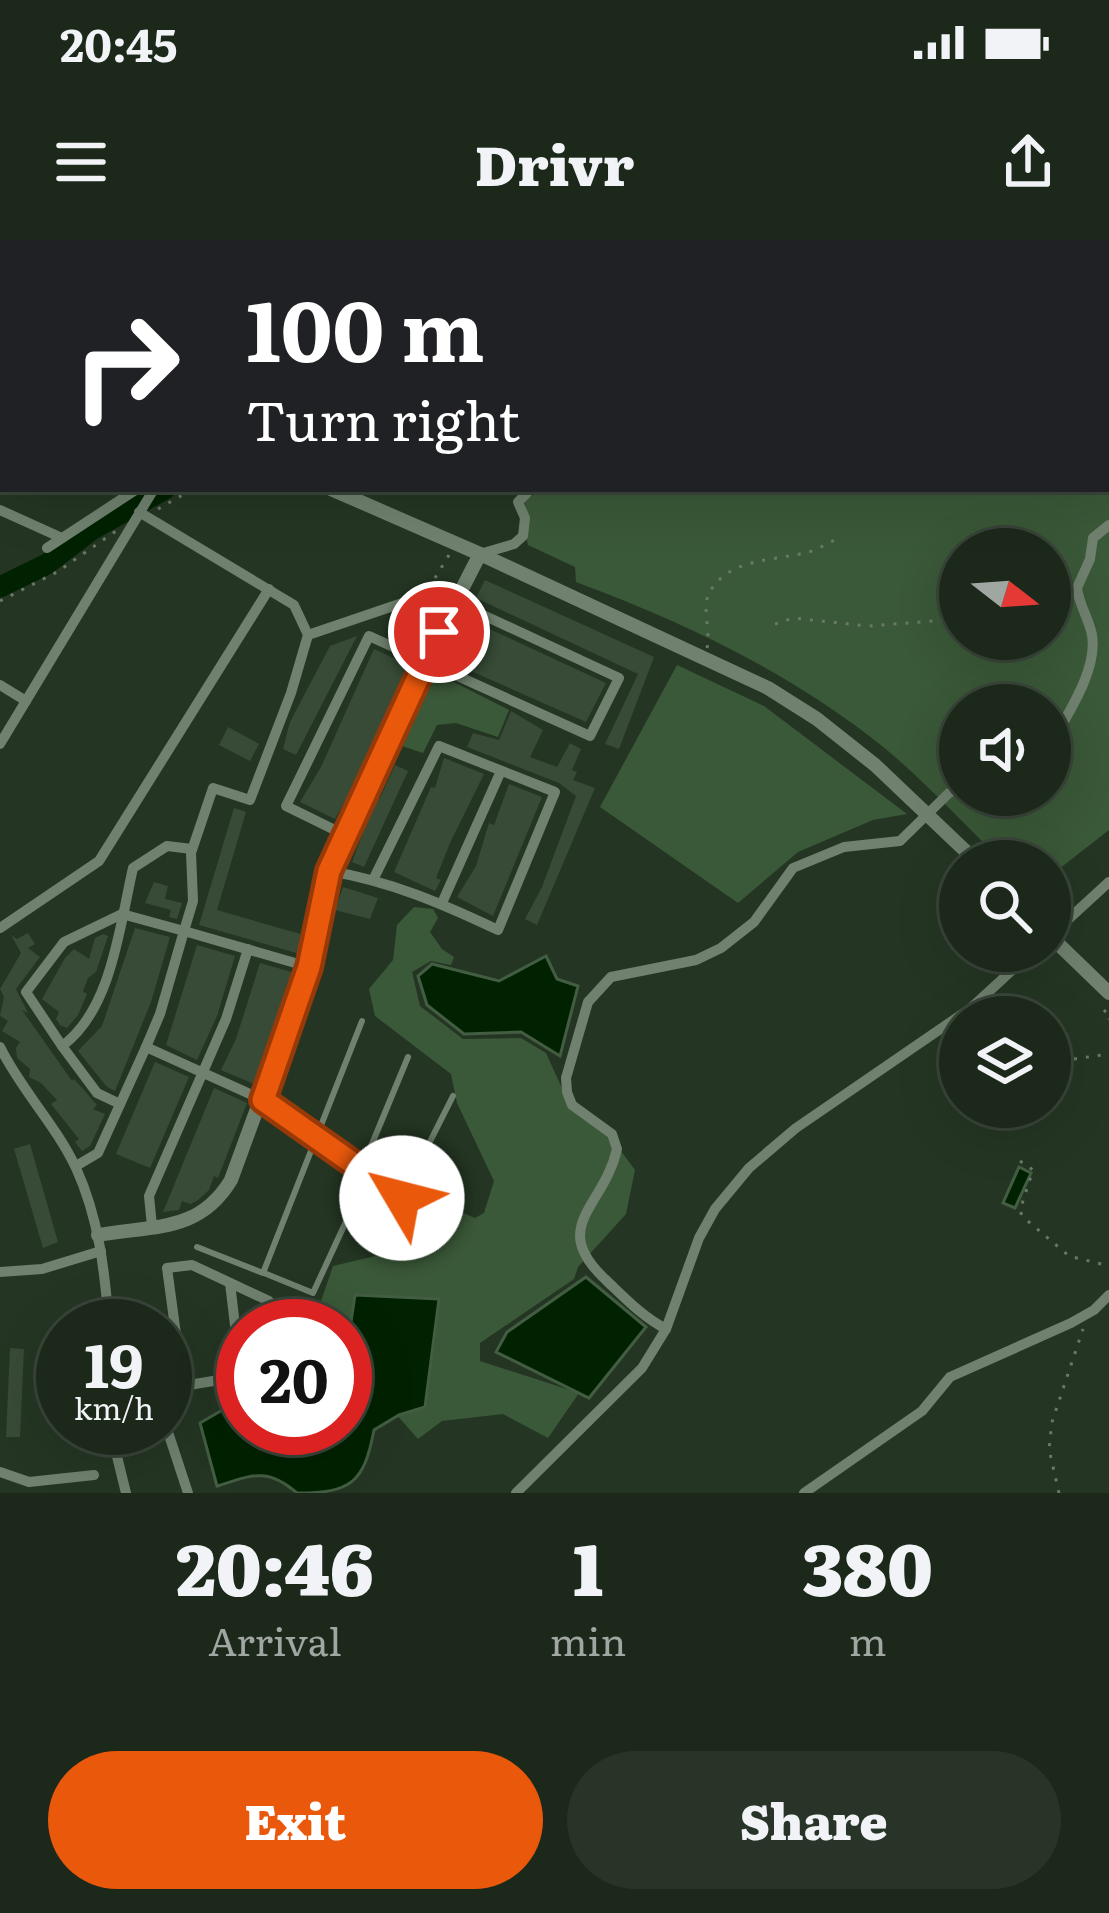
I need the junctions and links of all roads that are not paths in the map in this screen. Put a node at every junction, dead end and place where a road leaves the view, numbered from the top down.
1 (131, 492) edge
2 (152, 492) edge
3 (338, 492) edge
4 (528, 492) edge
5 (0, 510) edge
6 (142, 513) junction
7 (1109, 525) edge
8 (62, 538) junction
9 (47, 548) dead end
10 (480, 554) junction
11 (269, 589) junction
12 (453, 602) junction
13 (308, 634) junction
14 (425, 661) junction
15 (0, 685) edge
16 (26, 700) junction
17 (1071, 706) edge
18 (0, 744) edge
19 (501, 771) junction
20 (939, 805) edge
21 (930, 814) junction
22 (345, 835) junction
23 (955, 840) edge
24 (192, 849) junction
25 (329, 871) junction
26 (374, 878) junction
27 (1109, 882) edge
28 (442, 903) junction
29 (122, 914) junction
30 (1071, 917) edge
31 (0, 928) edge
32 (184, 931) junction
33 (248, 949) junction
34 (1071, 956) edge
35 (309, 967) junction
36 (1009, 972) edge
37 (1109, 993) edge
38 (362, 1021) dead end
39 (62, 1046) junction
40 (0, 1047) edge
41 (146, 1047) junction
42 (408, 1057) dead end
43 (204, 1074) junction
44 (453, 1096) dead end
45 (263, 1100) junction
46 (120, 1104) junction
47 (319, 1136) junction
48 (76, 1166) junction
49 (362, 1168) junction
50 (402, 1198) junction
51 (152, 1226) junction
52 (98, 1235) junction
53 (373, 1246) dead end
54 (197, 1247) dead end
55 (101, 1252) junction
56 (0, 1272) edge
57 (262, 1273) junction
58 (230, 1283) junction
59 (1109, 1295) edge
60 (107, 1299) edge
61 (170, 1299) edge
62 (232, 1299) edge
63 (265, 1299) edge
64 (666, 1329) junction
65 (116, 1455) edge
66 (175, 1455) edge
67 (0, 1472) edge
68 (94, 1475) dead end
69 (126, 1493) edge
70 (188, 1493) edge
71 (516, 1493) edge
72 (804, 1493) edge

1 - 8 street
2 - 6 street
3 - 10 street
4 - 10 street
5 - 8 street
6 - 11 street
6 - 16 street
7 - 17 street
8 - 9 street
10 - 12 street
10 - 21 street
11 - 13 street
11 - 31 street
12 - 13 street
12 - 14 street
12 - 14 street
13 - 24 street
14 - 22 street
14 - 22 street
15 - 16 street
16 - 18 street
19 - 26 street
19 - 28 street
19 - 28 street
20 - 21 street
21 - 23 street
21 - 64 street
22 - 25 street
24 - 29 street
24 - 32 street
25 - 26 street
25 - 35 street
26 - 28 street
27 - 30 street
29 - 32 street
29 - 39 street
29 - 39 street
32 - 33 street
32 - 41 street
33 - 35 street
33 - 43 street
34 - 37 street
35 - 45 street
36 - 64 street
38 - 47 lane
39 - 46 street
40 - 48 street
41 - 43 street
41 - 46 street
42 - 49 lane
43 - 45 street
43 - 51 street
44 - 50 lane
45 - 47 lane
45 - 51 street
46 - 48 street
47 - 49 lane
47 - 57 lane
48 - 52 street
49 - 50 lane
49 - 57 lane
50 - 53 lane
51 - 52 street
52 - 55 street
54 - 57 lane
55 - 56 street
55 - 60 street
58 - 61 street
58 - 62 street
58 - 63 street
59 - 72 street
64 - 71 street
65 - 69 street
66 - 70 street
67 - 68 street

